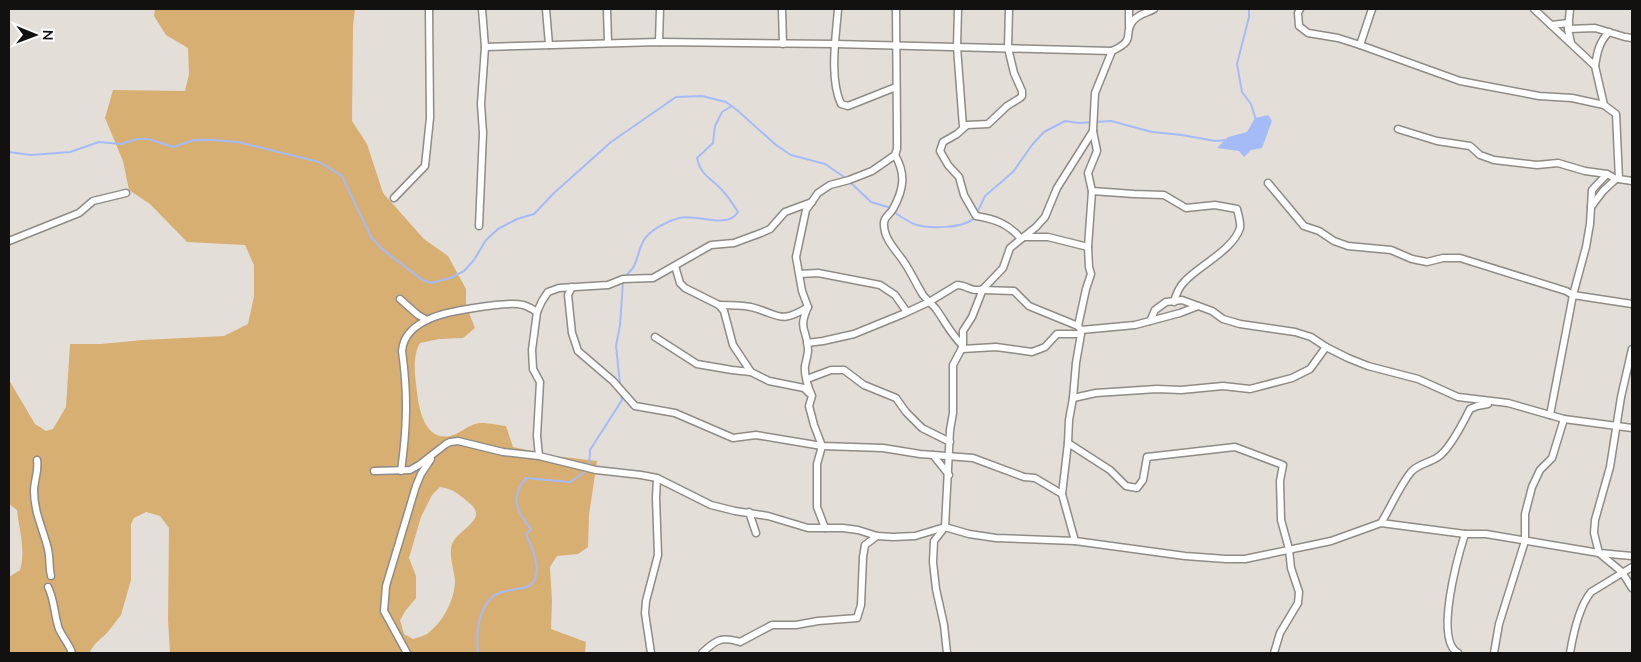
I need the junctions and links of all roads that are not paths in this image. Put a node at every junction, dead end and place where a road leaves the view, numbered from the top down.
1 (429, 9) edge
2 (482, 9) edge
3 (546, 9) edge
4 (607, 9) edge
5 (660, 9) edge
6 (782, 9) edge
7 (838, 9) edge
8 (896, 9) edge
9 (958, 9) edge
10 (1010, 9) edge
11 (1129, 9) edge
12 (1154, 9) edge
13 (1300, 9) edge
14 (1372, 9) edge
15 (1534, 9) edge
16 (1570, 9) edge
17 (1551, 25) junction
18 (1568, 29) junction
19 (1609, 32) junction
20 (1130, 37) junction
21 (1632, 38) edge
22 (659, 42) junction
23 (608, 43) junction
24 (1571, 43) junction
25 (783, 44) junction
26 (835, 44) junction
27 (549, 45) junction
28 (896, 45) junction
29 (1360, 45) junction
30 (486, 47) junction
31 (957, 47) junction
32 (1008, 48) junction
33 (1112, 51) junction
34 (1595, 66) junction
35 (896, 87) junction
36 (1604, 105) junction
37 (963, 127) junction
38 (1398, 130) dead end
39 (1093, 131) junction
40 (895, 155) junction
41 (1607, 174) junction
42 (1617, 179) junction
43 (1632, 181) edge
44 (1268, 183) dead end
45 (1092, 191) junction
46 (126, 193) dead end
47 (394, 198) dead end
48 (814, 201) junction
49 (1591, 208) junction
50 (480, 226) dead end
51 (1022, 238) junction
52 (9, 242) edge
53 (1088, 246) junction
54 (675, 266) junction
55 (800, 274) junction
56 (572, 287) junction
57 (982, 289) junction
58 (1574, 295) junction
59 (400, 299) dead end
60 (929, 302) junction
61 (1174, 302) junction
62 (1632, 304) edge
63 (719, 306) junction
64 (1198, 306) junction
65 (808, 307) junction
66 (536, 312) junction
67 (907, 312) junction
68 (427, 320) junction
69 (1150, 321) junction
70 (1080, 330) junction
71 (655, 337) dead end
72 (807, 343) junction
73 (1326, 347) junction
74 (963, 348) junction
75 (1632, 349) edge
76 (751, 372) junction
77 (807, 379) junction
78 (812, 396) junction
79 (1073, 398) junction
80 (1497, 403) junction
81 (1550, 415) junction
82 (1564, 419) junction
83 (1616, 425) junction
84 (1632, 428) edge
85 (950, 442) junction
86 (1068, 443) junction
87 (822, 446) junction
88 (434, 455) junction
89 (539, 456) junction
90 (933, 456) junction
91 (949, 456) junction
92 (37, 460) dead end
93 (401, 470) junction
94 (374, 471) dead end
95 (948, 475) junction
96 (657, 478) junction
97 (1062, 494) junction
98 (749, 512) junction
99 (1381, 522) junction
100 (945, 527) junction
101 (825, 528) junction
102 (756, 533) dead end
103 (1465, 534) junction
104 (877, 536) junction
105 (1075, 541) junction
106 (1524, 541) junction
107 (1290, 549) junction
108 (1599, 553) junction
109 (1632, 556) edge
110 (1632, 567) edge
111 (1622, 572) junction
112 (51, 576) dead end
113 (48, 588) dead end
114 (1632, 588) edge
115 (72, 653) edge
116 (407, 653) edge
117 (651, 653) edge
118 (702, 653) edge
119 (948, 653) edge
120 (1274, 653) edge
121 (1458, 653) edge
122 (1494, 653) edge
123 (1570, 653) edge

1 - 47 street
2 - 30 street
3 - 27 street
4 - 23 street
5 - 22 street
6 - 25 street
7 - 26 street
8 - 28 street
9 - 31 street
10 - 32 street
11 - 20 street
12 - 20 street
13 - 29 street
14 - 29 street
15 - 17 street
16 - 18 street
17 - 18 street
17 - 24 street
18 - 19 street
18 - 24 street
19 - 21 street
19 - 34 street
20 - 33 street
22 - 23 street
22 - 25 street
23 - 27 street
24 - 34 street
25 - 26 street
26 - 28 street
26 - 35 street
27 - 30 street
28 - 31 street
28 - 35 street
29 - 36 street
30 - 50 street
31 - 32 street
31 - 37 street
32 - 33 street
32 - 37 street
33 - 39 street
34 - 36 street
35 - 40 street
36 - 42 street
37 - 51 street
38 - 41 street
39 - 45 street
39 - 51 street
40 - 48 street
40 - 60 street
41 - 42 street
41 - 49 street
42 - 43 street
42 - 49 street
44 - 58 street
45 - 53 street
45 - 61 street
46 - 52 street
48 - 54 street
48 - 55 street
49 - 58 street
51 - 53 street
51 - 57 street
53 - 70 street
54 - 56 street
54 - 63 street
55 - 65 street
55 - 67 street
56 - 66 street
56 - 87 street
57 - 60 street
57 - 70 street
57 - 74 street
58 - 62 street
58 - 81 street
59 - 68 street
60 - 67 street
60 - 74 street
61 - 64 street
61 - 69 street
63 - 65 street
63 - 76 street
64 - 69 street
64 - 73 street
65 - 72 street
66 - 68 street
66 - 89 street
67 - 72 street
68 - 93 street
69 - 70 street
70 - 74 street
70 - 79 street
71 - 76 street
72 - 77 street
73 - 79 street
73 - 80 street
74 - 85 street
75 - 83 street
76 - 78 street
77 - 78 street
77 - 85 street
78 - 87 street
79 - 86 street
80 - 81 street
80 - 99 street
81 - 82 street
82 - 83 street
82 - 106 street
83 - 84 street
83 - 108 street
85 - 91 street
86 - 97 street
86 - 107 street
87 - 90 street
87 - 101 street
88 - 89 street
88 - 93 street
88 - 116 street
89 - 96 street
90 - 91 street
90 - 95 street
91 - 95 street
91 - 97 street
92 - 112 street
93 - 94 street
95 - 100 street
96 - 98 street
96 - 117 street
97 - 105 street
98 - 101 street
98 - 102 street
99 - 103 street
99 - 107 street
100 - 104 street
100 - 105 street
100 - 119 street
101 - 104 street
103 - 106 street
103 - 121 street
104 - 118 street
105 - 107 street
106 - 108 street
106 - 122 street
107 - 120 street
108 - 109 street
108 - 111 street
110 - 111 street
111 - 114 street
111 - 123 street
113 - 115 street

